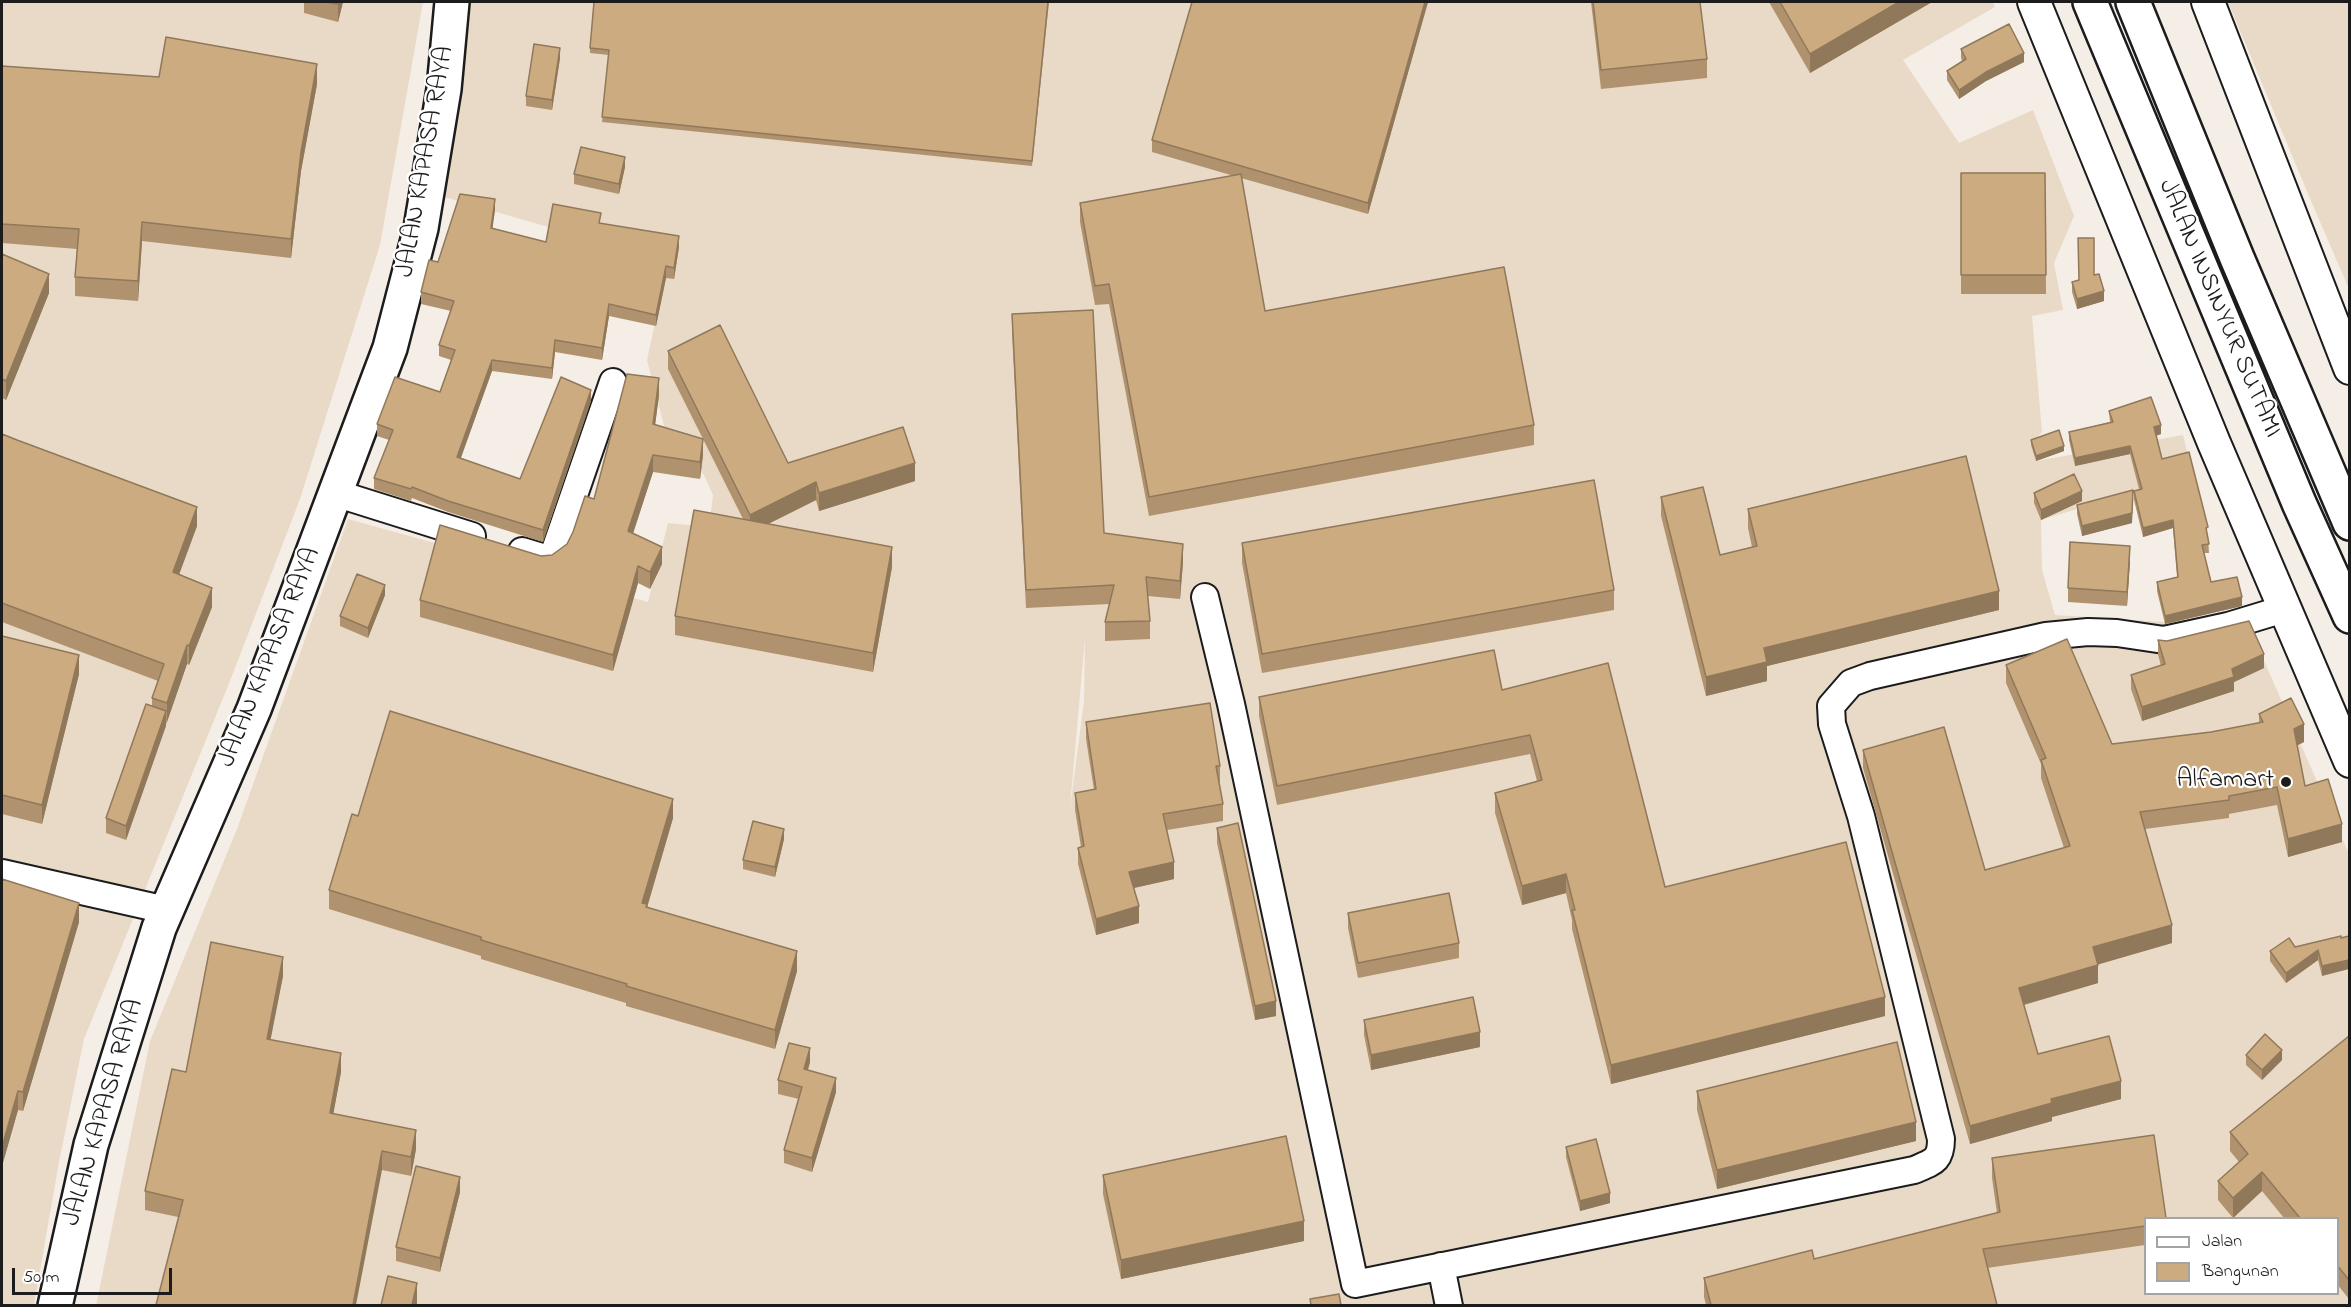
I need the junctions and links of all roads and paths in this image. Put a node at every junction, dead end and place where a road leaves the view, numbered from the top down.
1 (452, 2) edge
2 (2034, 2) edge
3 (2090, 2) edge
4 (2133, 2) edge
5 (2208, 2) edge
6 (2349, 368) edge
7 (613, 382) dead end
8 (335, 493) junction
9 (2349, 523) edge
10 (1205, 597) dead end
11 (2284, 609) junction
12 (2349, 616) edge
13 (2349, 761) edge
14 (2, 873) edge
15 (166, 910) junction
16 (1441, 1266) junction
17 (55, 1305) edge
18 (1449, 1305) edge

1 - 8 main road, JALAN KAPASA RAYA
2 - 11 street
3 - 12 main road, JALAN INSINYUR SUTAMI
4 - 9 main road, JALAN INSINYUR SUTAMI
5 - 6 street
7 - 8 street
8 - 15 main road, JALAN KAPASA RAYA
10 - 16 street
11 - 13 street
11 - 16 street
14 - 15 street
15 - 17 main road, JALAN KAPASA RAYA
16 - 18 street

